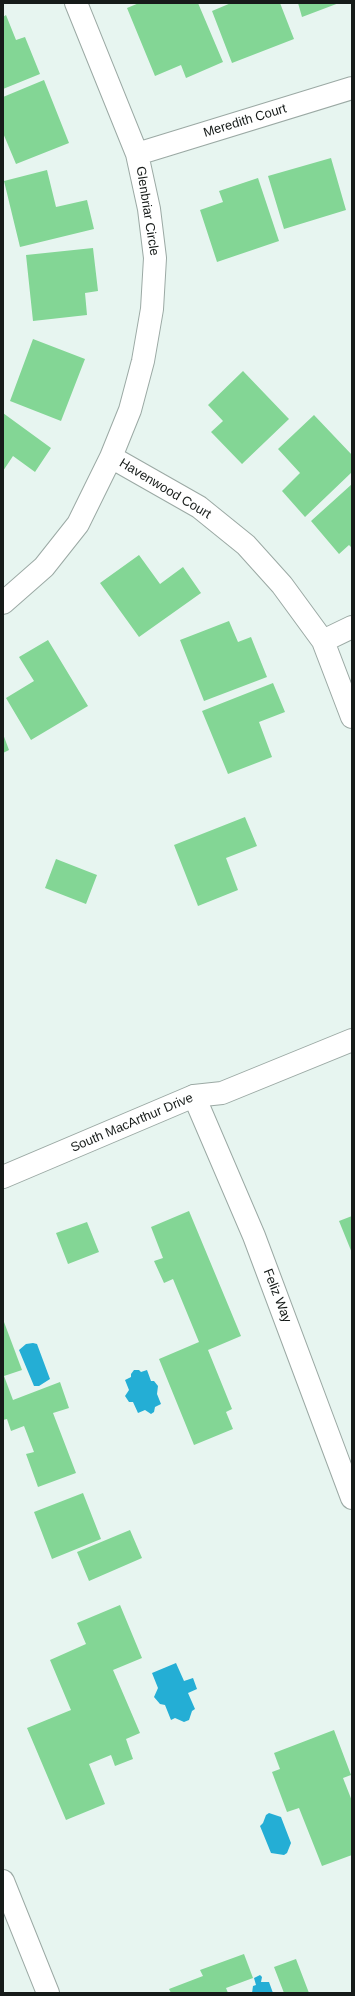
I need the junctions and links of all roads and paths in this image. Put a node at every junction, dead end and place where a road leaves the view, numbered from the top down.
1 (76, 3) edge
2 (352, 88) edge
3 (137, 154) junction
4 (111, 456) junction
5 (3, 603) edge
6 (352, 627) edge
7 (323, 641) junction
8 (352, 717) edge
9 (352, 1040) edge
10 (194, 1096) junction
11 (3, 1177) edge
12 (352, 1498) edge
13 (3, 1881) edge
14 (48, 1993) edge

1 - 3 street, Glenbriar Circle
2 - 3 street, Meredith Court
3 - 4 street, Glenbriar Circle
4 - 5 street, Glenbriar Circle
4 - 7 street, Havenwood Court
6 - 7 street
7 - 8 street, Havenwood Court
9 - 10 street, South MacArthur Drive
10 - 11 street, South MacArthur Drive
10 - 12 street, Feliz Way
13 - 14 street

